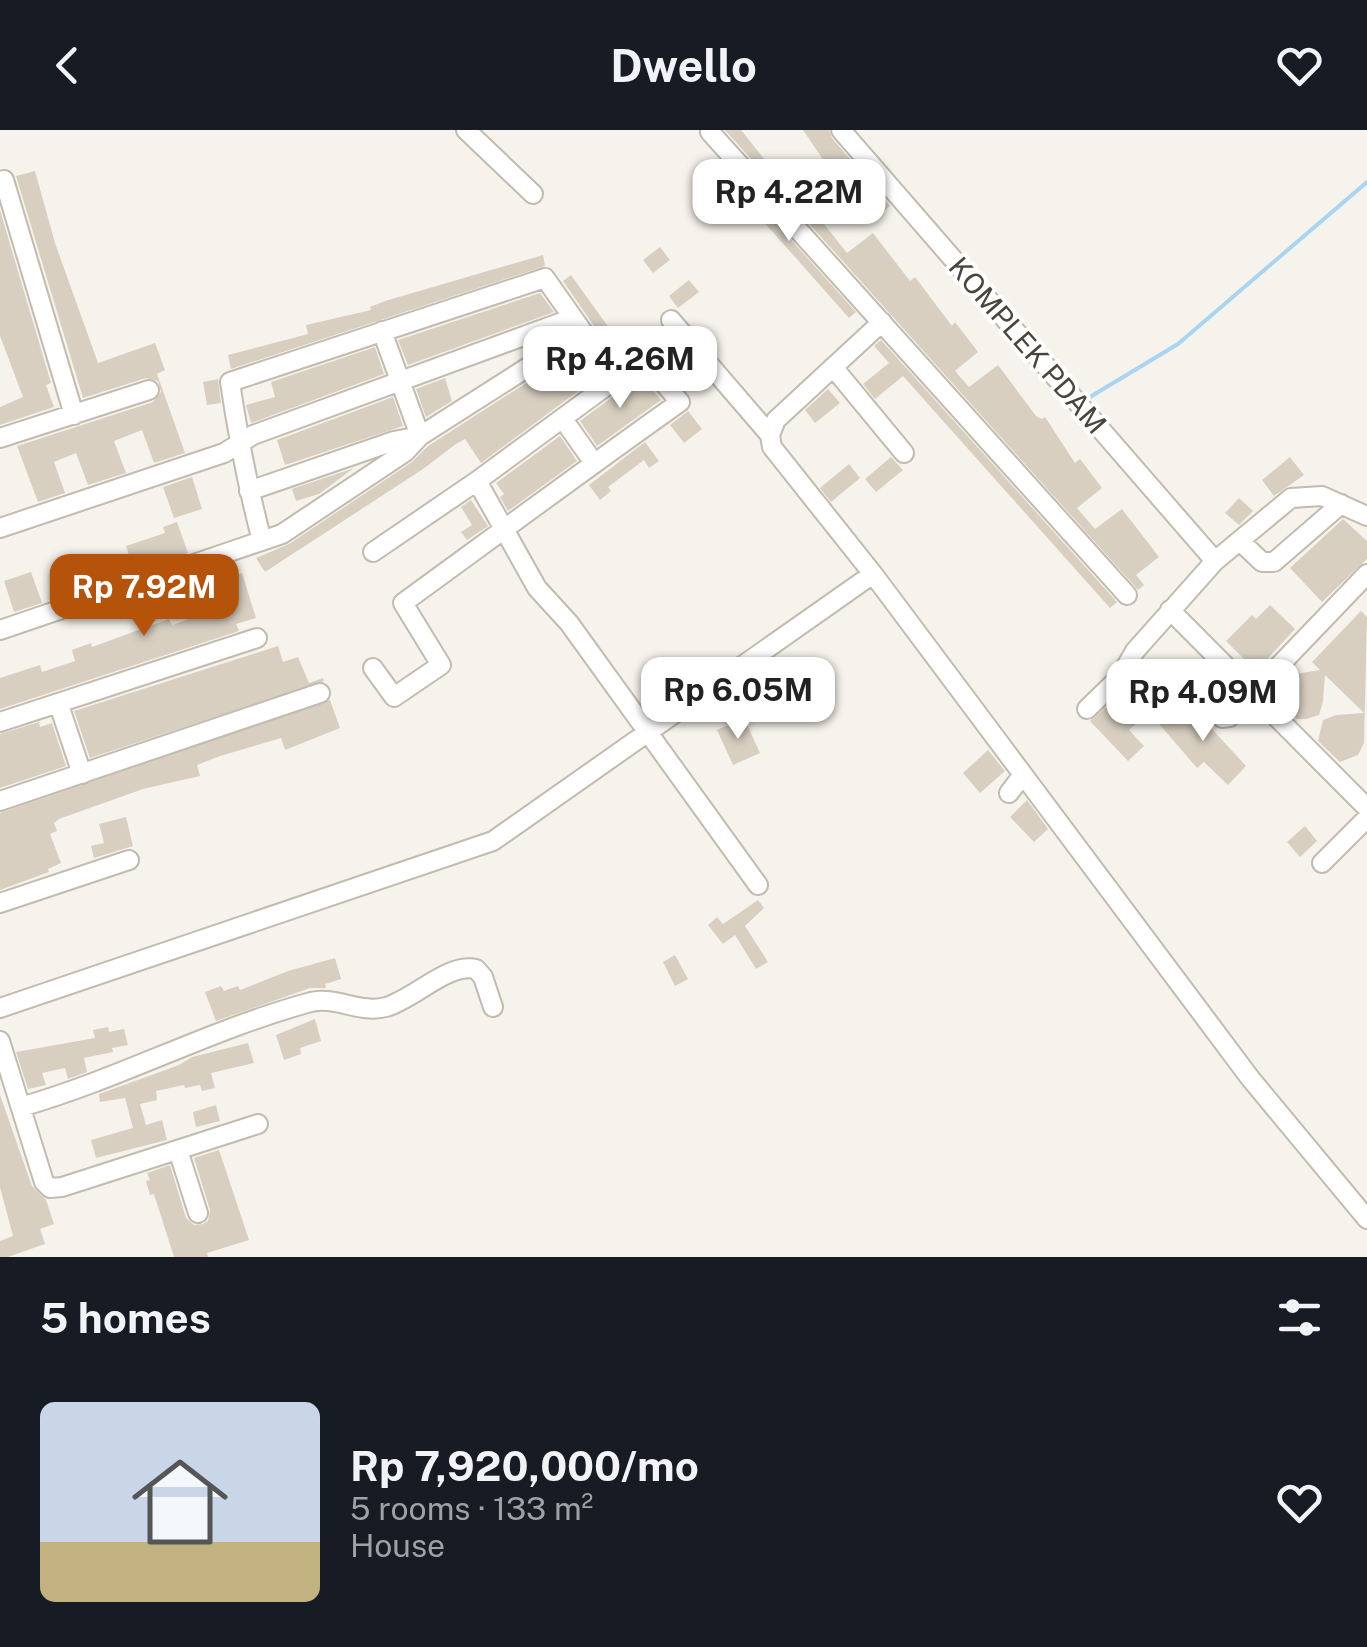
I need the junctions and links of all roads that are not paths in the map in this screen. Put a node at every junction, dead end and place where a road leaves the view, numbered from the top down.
1 (466, 130) edge
2 (841, 130) edge
3 (710, 132) edge
4 (4, 180) dead end
5 (533, 194) dead end
6 (573, 318) junction
7 (671, 320) dead end
8 (882, 322) junction
9 (382, 331) junction
10 (833, 367) junction
11 (400, 382) junction
12 (150, 390) dead end
13 (74, 416) junction
14 (563, 419) junction
15 (770, 434) junction
16 (420, 436) junction
17 (0, 438) edge
18 (239, 444) junction
19 (904, 453) dead end
20 (594, 463) junction
21 (478, 481) junction
22 (249, 491) junction
23 (1342, 504) junction
24 (1367, 516) edge
25 (0, 528) edge
26 (506, 529) junction
27 (262, 541) junction
28 (1241, 542) junction
29 (372, 552) dead end
30 (1216, 561) junction
31 (873, 574) junction
32 (1367, 574) edge
33 (1127, 594) dead end
34 (1170, 610) junction
35 (0, 630) edge
36 (257, 638) dead end
37 (373, 668) dead end
38 (1120, 677) junction
39 (320, 694) dead end
40 (1251, 694) junction
41 (59, 704) junction
42 (1087, 709) dead end
43 (0, 722) edge
44 (650, 732) junction
45 (82, 774) junction
46 (1022, 776) junction
47 (1009, 793) dead end
48 (0, 802) edge
49 (1367, 808) edge
50 (1367, 818) edge
51 (130, 860) dead end
52 (1322, 863) dead end
53 (758, 885) dead end
54 (0, 903) edge
55 (492, 1007) dead end
56 (0, 1008) edge
57 (0, 1040) edge
58 (20, 1107) junction
59 (258, 1124) dead end
60 (178, 1150) junction
61 (198, 1212) dead end
62 (1367, 1219) edge

1 - 5 street
2 - 30 street, KOMPLEK PDAM
3 - 8 street
4 - 13 street
6 - 9 street
6 - 11 street
6 - 16 street
7 - 15 street
8 - 10 street
8 - 33 street
9 - 11 street
9 - 18 street
10 - 15 street
10 - 19 street
11 - 16 street
11 - 18 street
12 - 13 street
13 - 17 street
14 - 20 street
14 - 20 street
14 - 21 street
15 - 31 street
16 - 22 street
16 - 27 street
18 - 22 street
18 - 25 street
20 - 26 street
21 - 26 street
21 - 29 street
22 - 27 street
23 - 24 street
23 - 28 street
23 - 28 street
26 - 37 street
26 - 44 street
27 - 35 street
28 - 30 street
30 - 34 street
31 - 44 street
31 - 46 street
32 - 40 street
34 - 38 street
34 - 40 street
36 - 41 street
38 - 40 street
38 - 42 street
39 - 45 street
40 - 49 street
41 - 43 street
41 - 45 street
44 - 53 street
44 - 56 street
45 - 48 street
46 - 47 street
46 - 62 street
50 - 52 street
51 - 54 street
55 - 58 street
57 - 58 street
58 - 60 street
59 - 60 street
60 - 61 street

